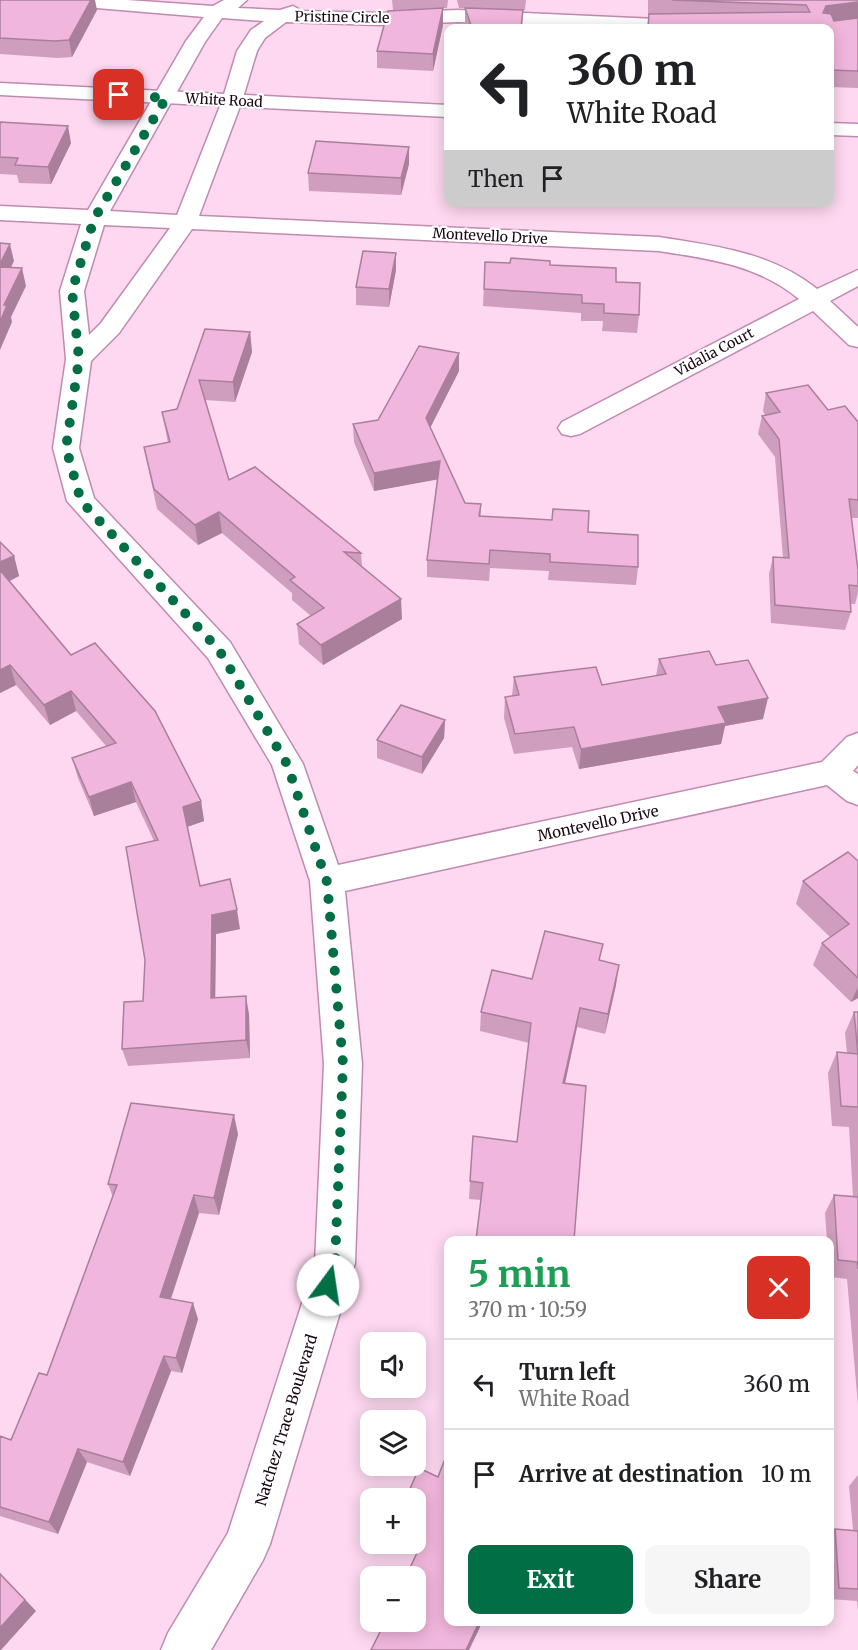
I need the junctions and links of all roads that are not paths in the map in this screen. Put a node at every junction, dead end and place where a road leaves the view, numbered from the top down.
1 (73, 0) edge
2 (238, 0) edge
3 (322, 0) edge
4 (218, 11) junction
5 (282, 16) junction
6 (686, 24) edge
7 (0, 89) edge
8 (166, 98) junction
9 (232, 101) junction
10 (444, 111) edge
11 (834, 129) edge
12 (858, 130) edge
13 (0, 213) edge
14 (94, 219) junction
15 (186, 221) junction
16 (858, 277) edge
17 (813, 299) junction
18 (858, 340) edge
19 (79, 359) junction
20 (571, 428) dead end
21 (858, 745) edge
22 (832, 772) junction
23 (858, 792) edge
24 (327, 882) junction
25 (185, 1650) edge

1 - 4 street, Pristine Circle
2 - 4 street
3 - 5 street
4 - 5 street, Pristine Circle
4 - 8 street, Natchez Trace Boulevard
5 - 6 street, Pristine Circle
5 - 9 street
7 - 8 street, White Road
8 - 9 street, White Road
8 - 14 street, Natchez Trace Boulevard
9 - 10 street, White Road
9 - 15 street
11 - 12 street
13 - 14 street, Montevello Drive
14 - 15 street, Montevello Drive
14 - 19 street, Natchez Trace Boulevard
15 - 17 street, Montevello Drive
15 - 19 street
16 - 17 street, Vidalia Court
17 - 18 street, Montevello Drive
17 - 20 street, Vidalia Court
19 - 24 street, Natchez Trace Boulevard
21 - 22 street
22 - 23 street
22 - 24 street, Montevello Drive
24 - 25 street, Natchez Trace Boulevard

